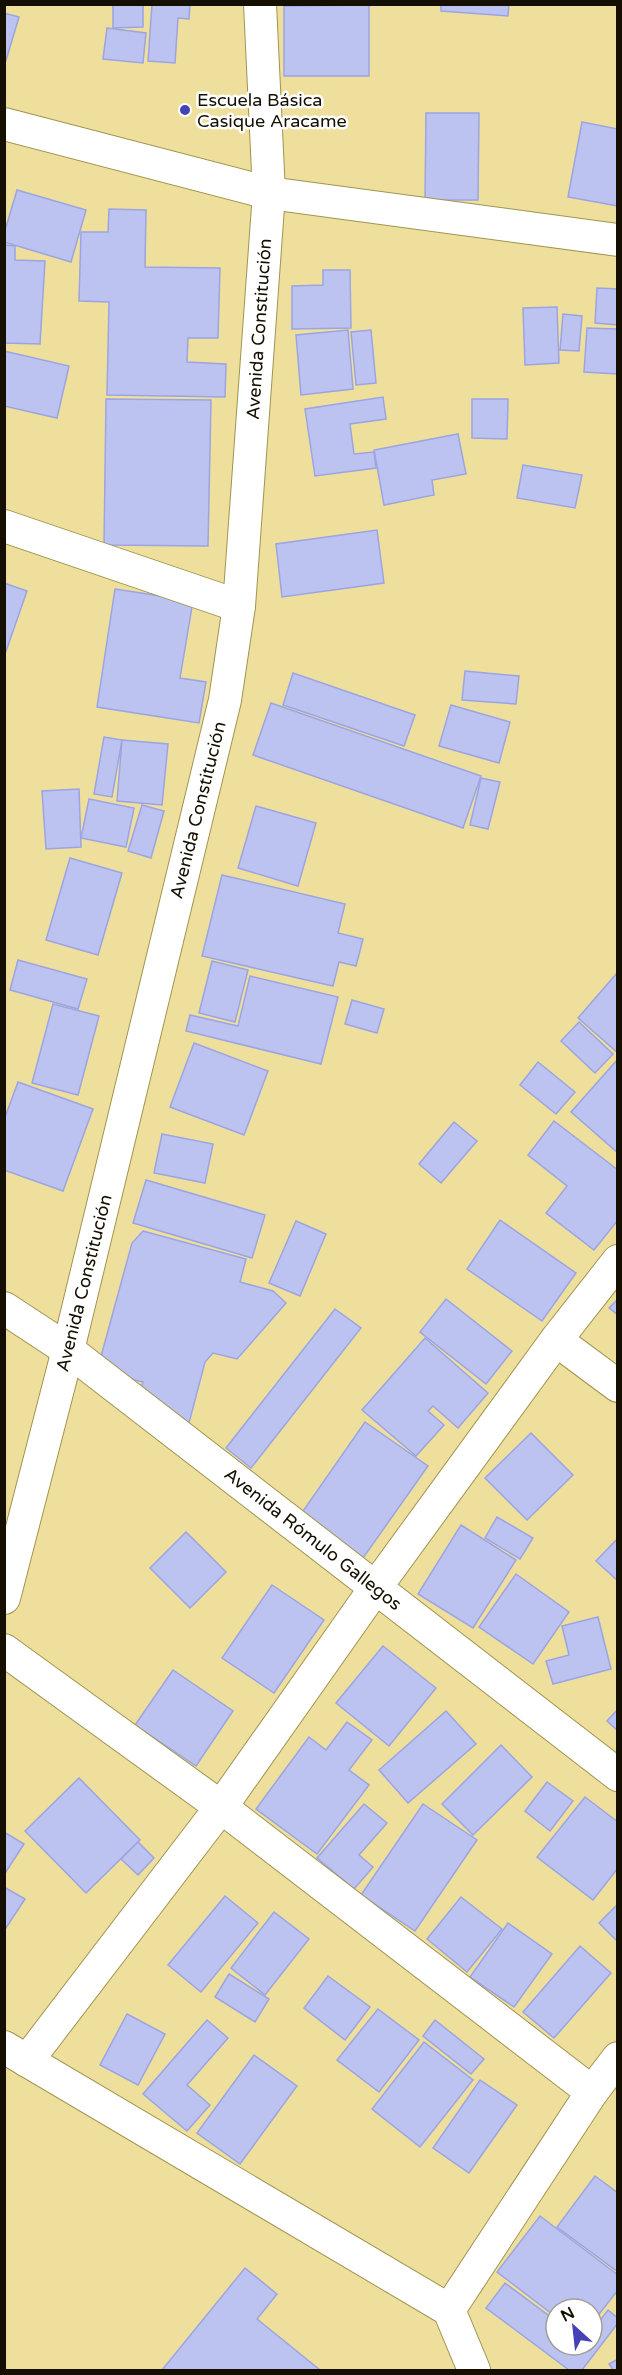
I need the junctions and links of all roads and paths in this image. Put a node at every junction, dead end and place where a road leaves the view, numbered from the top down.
1 (260, 4) edge
2 (5, 127) edge
3 (269, 193) junction
4 (618, 240) edge
5 (4, 526) edge
6 (239, 606) junction
7 (618, 1261) edge
8 (4, 1308) edge
9 (556, 1340) junction
10 (69, 1350) junction
11 (618, 1386) edge
12 (376, 1587) junction
13 (4, 1598) edge
14 (4, 1650) edge
15 (618, 1775) edge
16 (221, 1807) junction
17 (16, 2054) edge
18 (618, 2058) edge
19 (592, 2092) junction
20 (450, 2310) junction
21 (474, 2370) edge

1 - 3 street, Avenida Constitución
2 - 3 street
3 - 4 street
3 - 6 street, Avenida Constitución
5 - 6 street
6 - 10 street, Avenida Constitución
7 - 9 street
8 - 10 street, Avenida Rómulo Gallegos
9 - 11 street
9 - 12 street
10 - 12 street, Avenida Rómulo Gallegos
10 - 13 street, Avenida Constitución
12 - 15 street, Avenida Rómulo Gallegos
12 - 16 street
14 - 16 street
16 - 17 street
16 - 19 street
17 - 20 street
18 - 19 street
19 - 20 street
20 - 21 street

